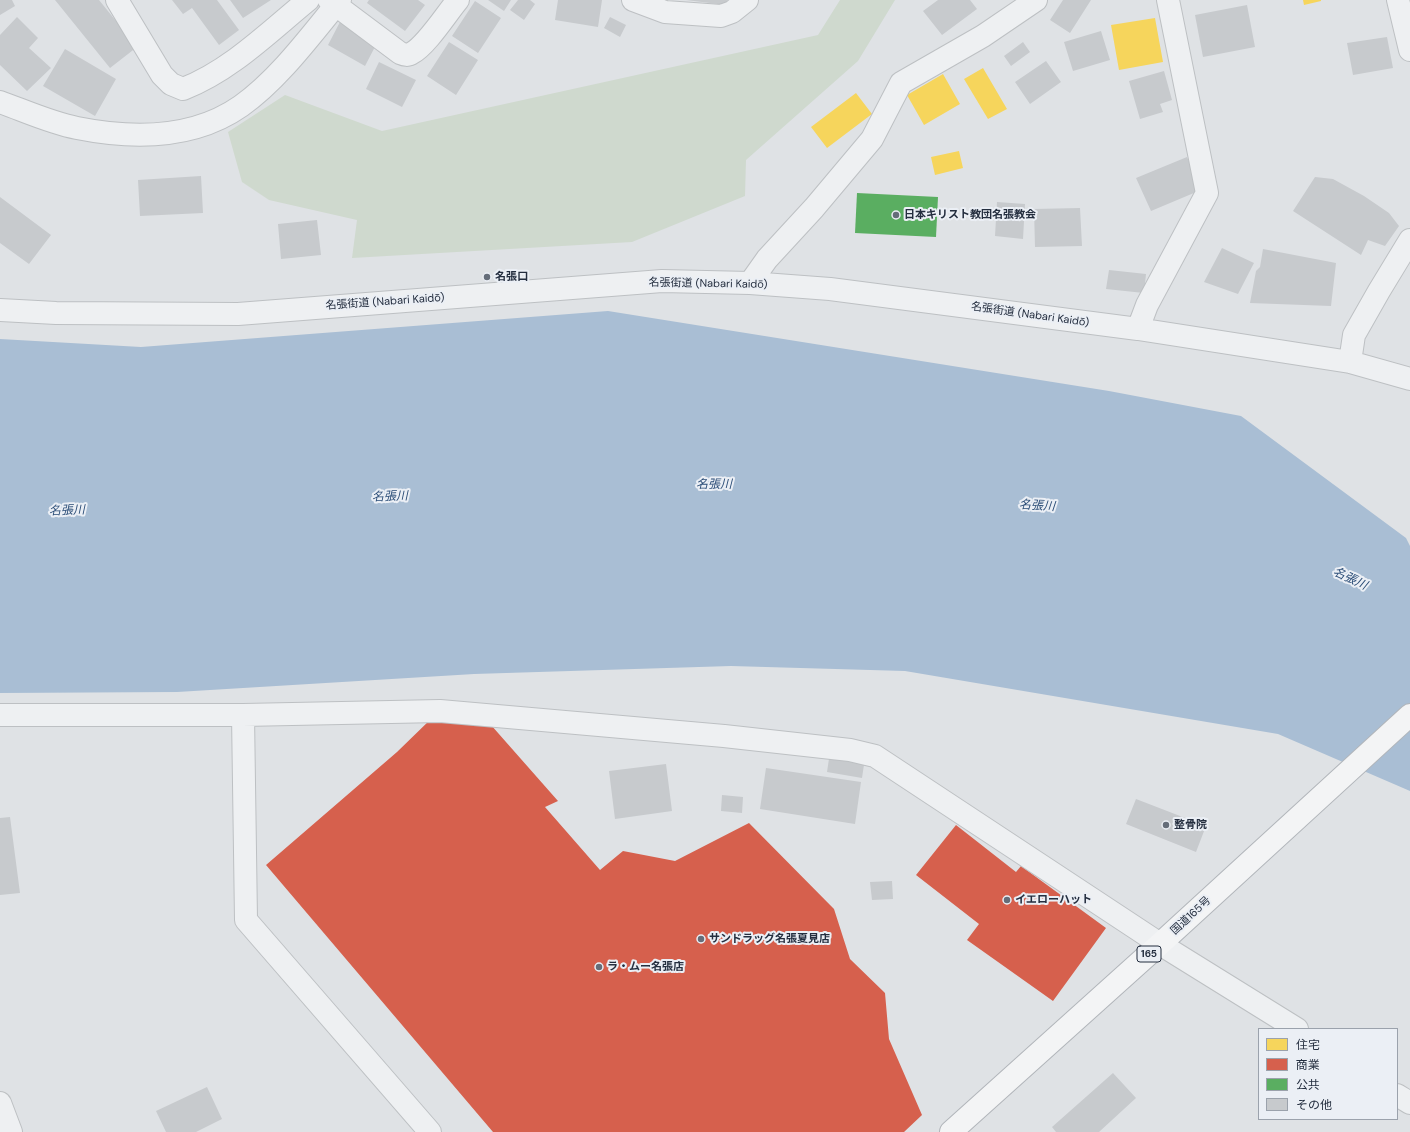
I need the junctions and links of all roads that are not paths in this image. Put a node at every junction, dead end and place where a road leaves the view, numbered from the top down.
1 (117, 0) edge
2 (308, 0) edge
3 (458, 0) edge
4 (633, 0) edge
5 (747, 0) edge
6 (1036, 0) edge
7 (1168, 0) edge
8 (1398, 0) edge
9 (335, 2) edge
10 (1410, 50) edge
11 (0, 102) edge
12 (1410, 240) edge
13 (750, 283) junction
14 (0, 310) edge
15 (1138, 329) junction
16 (1350, 362) junction
17 (1410, 380) edge
18 (1410, 714) edge
19 (0, 715) edge
20 (243, 715) junction
21 (1160, 944) junction
22 (1295, 1028) edge
23 (1398, 1096) edge
24 (0, 1103) edge
25 (1410, 1103) edge
26 (11, 1132) edge
27 (429, 1132) edge
28 (952, 1132) edge

1 - 2 street
3 - 9 street
4 - 5 street
6 - 13 street
7 - 15 street
8 - 10 street
9 - 11 street
12 - 16 street
13 - 14 street, 名張街道 (Nabari Kaidō)
13 - 15 street, 名張街道 (Nabari Kaidō)
15 - 16 street, 名張街道 (Nabari Kaidō)
16 - 17 street, 名張街道 (Nabari Kaidō)
18 - 21 highway, 国道165号 / 165
19 - 20 street
20 - 21 street
20 - 27 street
21 - 22 street
21 - 28 highway, 国道165号 / 165
23 - 25 street
24 - 26 street

